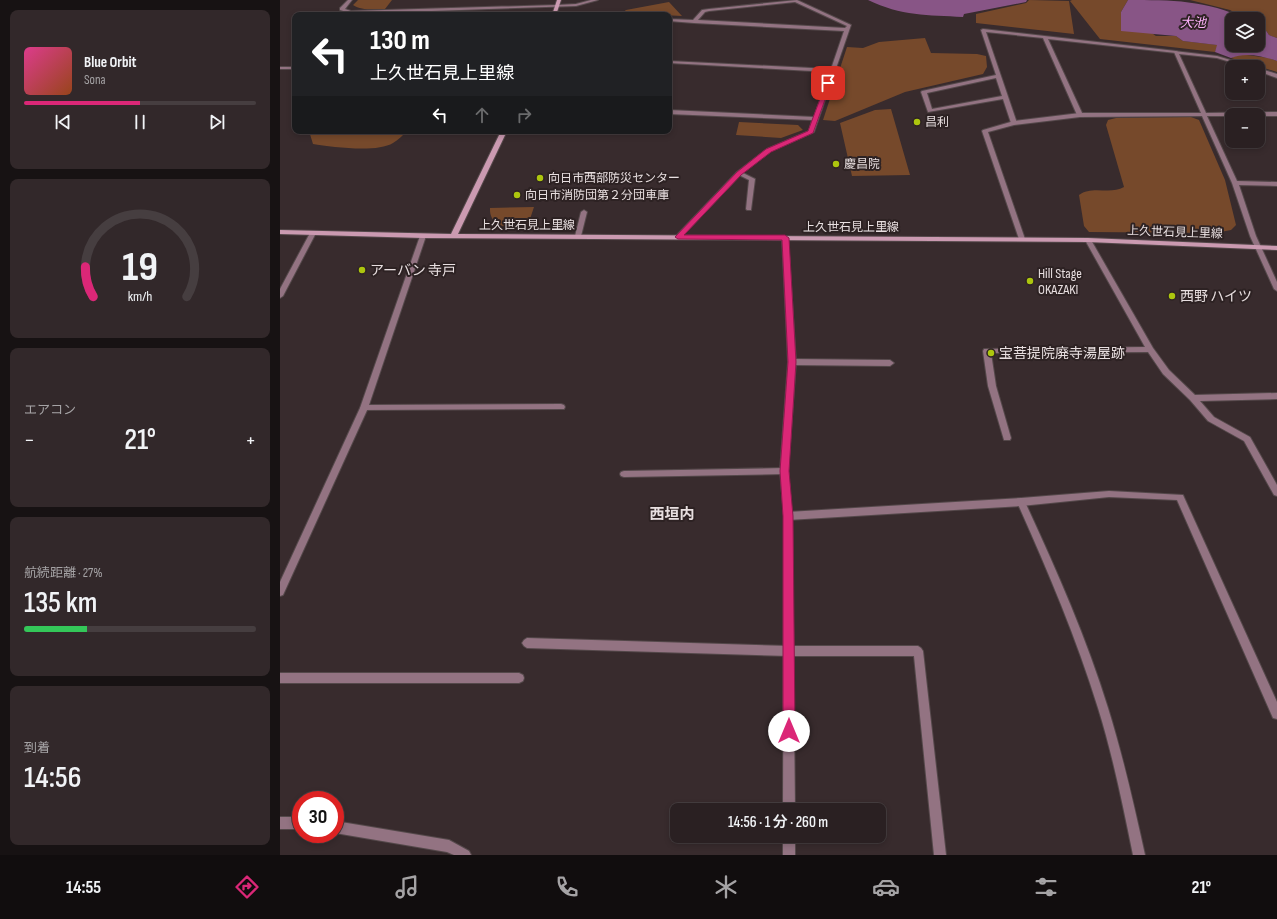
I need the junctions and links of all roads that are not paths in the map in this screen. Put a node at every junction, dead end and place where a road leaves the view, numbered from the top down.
1 (350, 0) edge
2 (559, 0) edge
3 (596, 0) edge
4 (556, 6) junction
5 (350, 12) edge
6 (471, 12) edge
7 (555, 12) edge
8 (672, 20) edge
9 (694, 22) junction
10 (848, 30) junction
11 (1044, 36) junction
12 (1176, 52) junction
13 (1228, 60) edge
14 (672, 62) edge
15 (280, 68) edge
16 (292, 68) edge
17 (832, 71) junction
18 (1265, 72) edge
19 (998, 76) junction
20 (1277, 76) edge
21 (1005, 97) junction
22 (672, 112) edge
23 (1277, 114) edge
24 (1080, 115) junction
25 (1204, 115) junction
26 (816, 120) junction
27 (1014, 123) junction
28 (503, 134) edge
29 (739, 173) junction
30 (1235, 183) junction
31 (1277, 184) edge
32 (749, 209) dead end
33 (584, 212) dead end
34 (280, 232) edge
35 (312, 233) junction
36 (454, 235) junction
37 (424, 236) junction
38 (578, 236) junction
39 (678, 237) junction
40 (785, 238) junction
41 (1022, 239) junction
42 (1088, 240) junction
43 (1257, 246) junction
44 (1277, 248) edge
45 (1277, 289) edge
46 (280, 296) edge
47 (1150, 349) junction
48 (792, 362) junction
49 (890, 363) dead end
50 (1277, 396) edge
51 (1193, 398) junction
52 (561, 407) dead end
53 (364, 408) junction
54 (1007, 438) dead end
55 (784, 471) junction
56 (624, 474) dead end
57 (1277, 492) edge
58 (1021, 502) junction
59 (788, 516) junction
60 (280, 592) edge
61 (527, 643) dead end
62 (790, 651) junction
63 (280, 678) edge
64 (519, 678) dead end
65 (1277, 714) edge
66 (789, 803) edge
67 (280, 822) edge
68 (292, 823) edge
69 (344, 828) edge
70 (789, 843) edge
71 (465, 855) edge
72 (789, 855) edge
73 (940, 855) edge
74 (1139, 855) edge

1 - 5 street
2 - 4 main road
3 - 4 street
4 - 6 street
4 - 7 main road
8 - 9 street
9 - 10 street
9 - 10 street
10 - 17 street
11 - 12 street
11 - 19 street
11 - 24 street
12 - 13 street
12 - 25 street
14 - 17 street
15 - 16 street
17 - 26 street
18 - 20 street
19 - 21 street
19 - 21 street
21 - 27 street
22 - 26 street
23 - 25 street
24 - 25 street
24 - 27 street
25 - 30 street
26 - 29 street
27 - 41 street
28 - 36 main road
29 - 32 street
29 - 39 street
30 - 31 street
30 - 43 street
33 - 38 street
34 - 35 main road, 上久世石見上里線
35 - 37 main road, 上久世石見上里線
35 - 46 street
36 - 37 main road, 上久世石見上里線
36 - 38 main road, 上久世石見上里線
37 - 53 street
38 - 39 main road, 上久世石見上里線
39 - 40 main road, 上久世石見上里線
40 - 41 main road, 上久世石見上里線
40 - 48 street
41 - 42 main road, 上久世石見上里線
42 - 43 main road, 上久世石見上里線
42 - 47 street
43 - 44 main road, 上久世石見上里線
43 - 45 street
47 - 51 street
47 - 54 street
48 - 49 street
48 - 55 street
50 - 51 street
51 - 57 street
52 - 53 street
53 - 60 street
55 - 56 street
55 - 59 street
58 - 59 street
58 - 65 street
58 - 74 street
59 - 62 street
61 - 62 street
62 - 66 street
62 - 73 street
63 - 64 street
67 - 68 street
69 - 71 street
70 - 72 street

